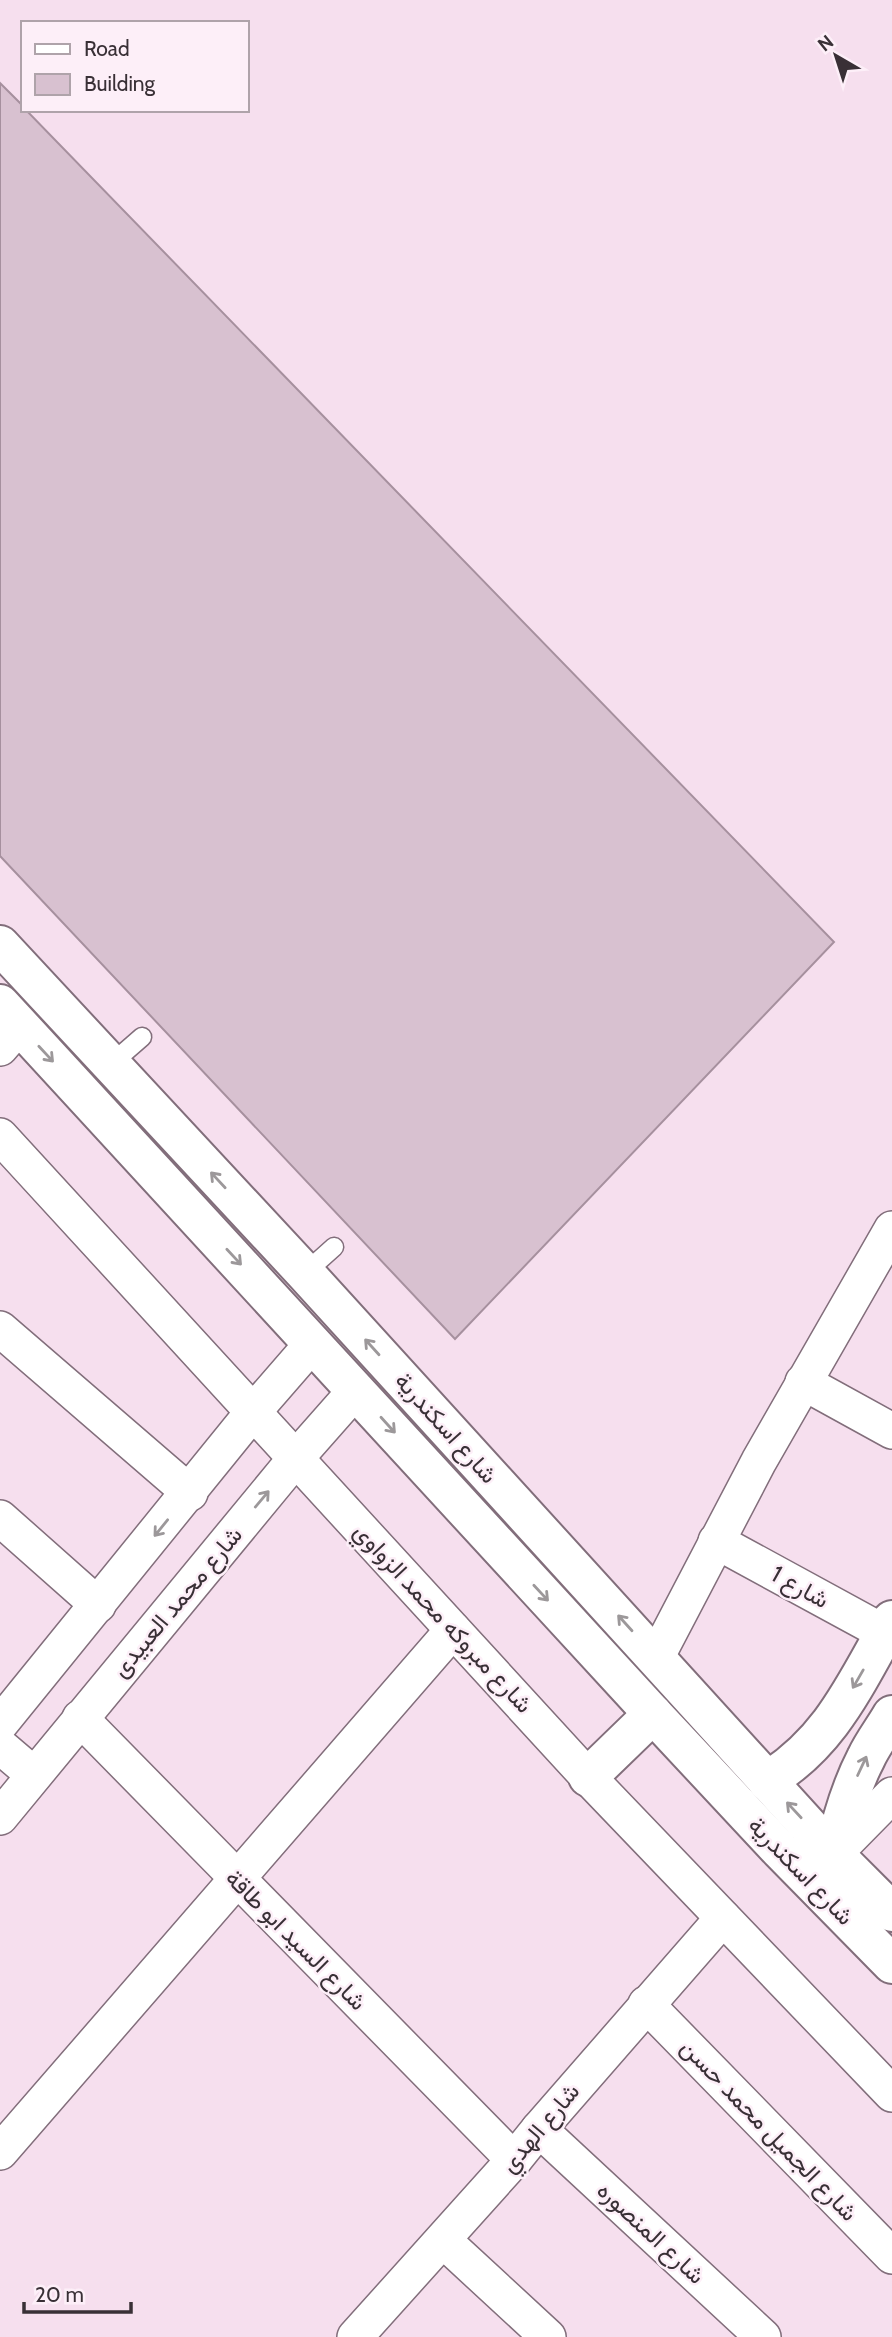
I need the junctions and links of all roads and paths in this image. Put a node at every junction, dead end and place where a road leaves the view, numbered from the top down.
1 (0, 945) edge
2 (7, 1026) edge
3 (142, 1037) dead end
4 (111, 1064) junction
5 (155, 1112) junction
6 (0, 1136) edge
7 (125, 1140) junction
8 (892, 1228) edge
9 (334, 1247) dead end
10 (305, 1273) junction
11 (0, 1329) edge
12 (313, 1343) junction
13 (803, 1382) junction
14 (356, 1390) junction
15 (254, 1412) junction
16 (892, 1431) edge
17 (296, 1458) junction
18 (190, 1493) junction
19 (0, 1518) edge
20 (716, 1541) junction
21 (98, 1605) junction
22 (888, 1627) edge
23 (453, 1630) junction
24 (656, 1658) junction
25 (653, 1714) junction
26 (892, 1715) edge
27 (80, 1718) junction
28 (0, 1724) edge
29 (0, 1746) edge
30 (34, 1774) junction
31 (588, 1777) junction
32 (767, 1781) junction
33 (892, 1795) edge
34 (0, 1816) edge
35 (834, 1854) junction
36 (236, 1879) junction
37 (892, 1912) edge
38 (723, 1918) junction
39 (892, 1964) edge
40 (646, 2004) junction
41 (892, 2094) edge
42 (539, 2129) junction
43 (0, 2152) edge
44 (514, 2160) junction
45 (443, 2239) junction
46 (892, 2256) edge
47 (355, 2337) edge
48 (548, 2337) edge
49 (763, 2337) edge

1 - 4 street, شارع اسكندرية
2 -> 7 street, شارع اسكندرية
3 - 4 lane
4 - 5 street, شارع اسكندرية
5 - 7 street
10 -> 5 street, شارع اسكندرية
6 - 15 street, شارع مبروكه محمد الزواوي
7 -> 12 street, شارع اسكندرية
8 - 13 street
9 - 10 lane
24 -> 10 street, شارع اسكندرية
11 - 18 street
12 - 14 street, شارع اسكندرية
12 - 15 street
13 - 16 street
13 - 20 street
14 - 17 street, شارع محمد العبيدى
14 -> 25 street, شارع اسكندرية
15 - 17 street, شارع مبروكه محمد الزواوي
15 - 18 street
17 - 23 street, شارع مبروكه محمد الزواوي
27 -> 17 street, شارع محمد العبيدى
18 -> 21 street
19 - 21 street
20 - 22 street, شارع 1
20 - 24 street
21 - 28 street
22 -> 32 street
23 - 31 street, شارع مبروكه محمد الزواوي
23 - 36 street
24 - 32 street, شارع اسكندرية
25 - 31 street
25 - 39 street, شارع اسكندرية
35 -> 26 street
27 - 30 street, شارع محمد العبيدى
27 - 36 street, شارع السيد ابو طاقة
29 - 30 street
30 - 34 street, شارع محمد العبيدى
31 - 38 street, شارع مبروكه محمد الزواوي
35 -> 32 street, شارع اسكندرية
33 - 35 street
35 - 37 street, شارع اسكندرية
36 - 43 street
36 - 44 street, شارع السيد ابو طاقة
38 - 40 street, شارع الهدي
38 - 41 street, شارع مبروكه محمد الزواوي
40 - 42 street, شارع الهدي
40 - 46 street, شارع الجميل محمد حسن
42 - 44 street, شارع الهدي
42 - 49 street, شارع المنصوره
44 - 45 street, شارع الهدي
45 - 47 street, شارع الهدي
45 - 48 street

